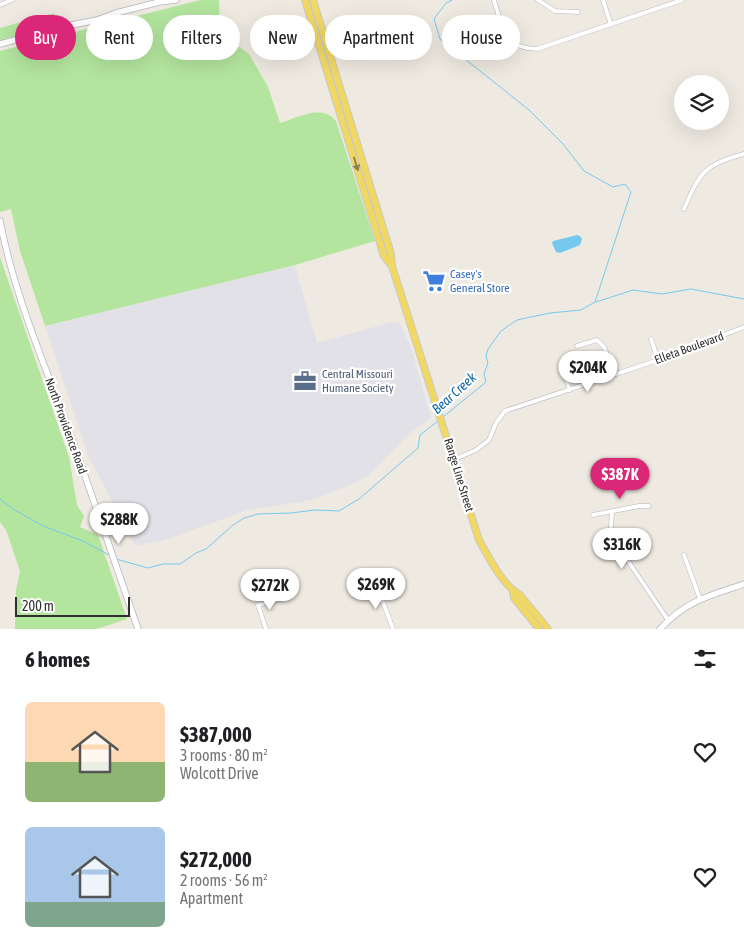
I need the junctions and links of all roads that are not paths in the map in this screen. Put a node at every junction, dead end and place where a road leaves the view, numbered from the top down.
1 (12, 0) edge
2 (176, 0) edge
3 (305, 0) edge
4 (313, 0) edge
5 (495, 0) edge
6 (538, 0) edge
7 (602, 0) edge
8 (682, 0) edge
9 (160, 1) edge
10 (0, 5) edge
11 (578, 12) dead end
12 (611, 25) junction
13 (0, 40) edge
14 (10, 40) junction
15 (0, 44) edge
16 (319, 44) junction
17 (342, 96) junction
18 (336, 101) junction
19 (359, 151) junction
20 (744, 154) edge
21 (684, 209) dead end
22 (0, 221) edge
23 (392, 266) junction
24 (744, 327) edge
25 (651, 339) dead end
26 (578, 346) dead end
27 (658, 360) junction
28 (562, 367) dead end
29 (615, 374) junction
30 (570, 390) junction
31 (453, 460) junction
32 (649, 506) dead end
33 (612, 512) junction
34 (592, 515) dead end
35 (684, 555) dead end
36 (744, 584) edge
37 (377, 586) dead end
38 (513, 591) junction
39 (284, 598) dead end
40 (700, 599) junction
41 (668, 620) junction
42 (138, 629) edge
43 (266, 629) edge
44 (393, 629) edge
45 (539, 629) edge
46 (548, 629) edge
47 (660, 629) edge

1 - 10 street
2 - 9 street
3 - 16 main road, Range Line Street
4 - 17 main road, Range Line Street
5 - 12 street
6 - 11 street
7 - 12 street
8 - 12 street
9 - 14 street
13 - 14 street
14 - 15 street
16 - 17 main road
16 - 18 main road, Range Line Street
17 - 19 main road, Range Line Street
18 - 19 main road
18 -> 23 main road, Range Line Street
19 - 23 main road, Range Line Street
20 - 21 street
22 - 42 street, North Providence Road
23 - 31 main road, Range Line Street
24 - 27 street, Elleta Boulevard
25 - 27 street
26 - 29 street
27 - 29 street, Elleta Boulevard
28 - 30 street
29 - 30 street, Elleta Boulevard
30 - 31 street, Elleta Boulevard
31 - 38 main road, Range Line Street
32 - 33 street
33 - 34 street
33 - 41 street
35 - 40 street
36 - 40 street
37 - 44 street
38 - 45 main road, Range Line Street
38 - 46 main road, Range Line Street
39 - 43 street
40 - 41 street
41 - 47 street

